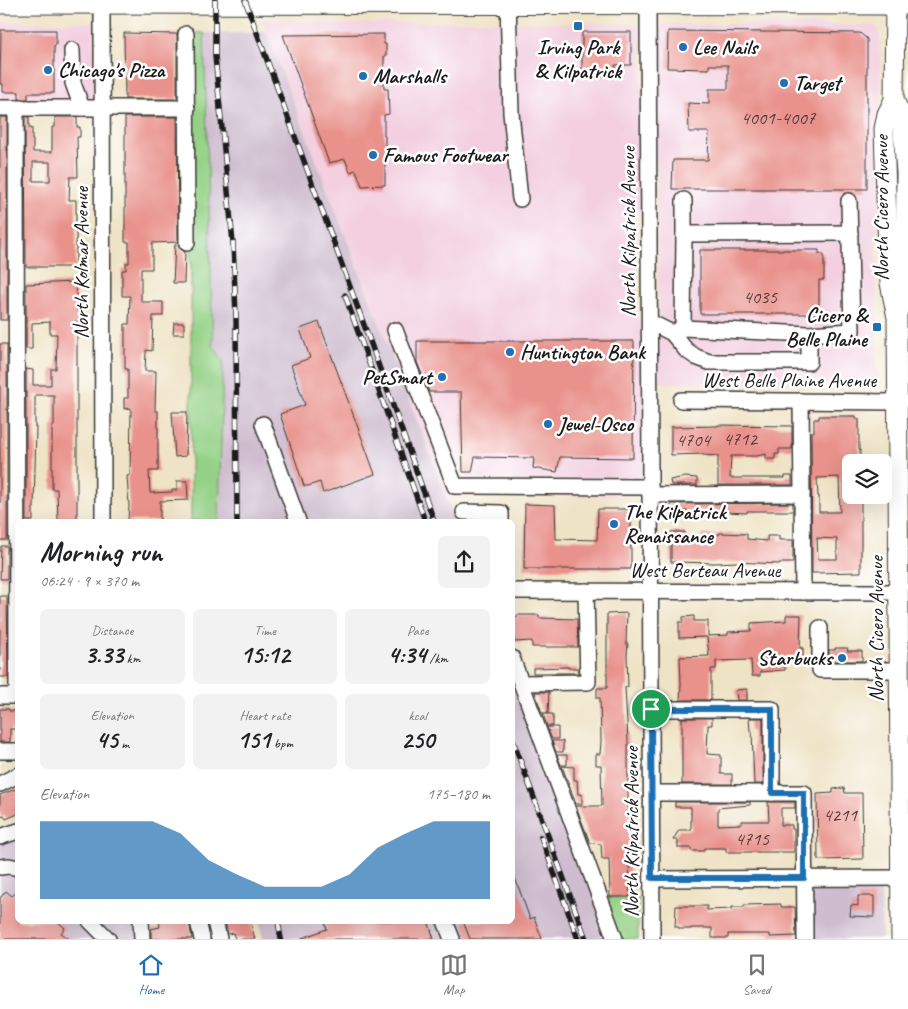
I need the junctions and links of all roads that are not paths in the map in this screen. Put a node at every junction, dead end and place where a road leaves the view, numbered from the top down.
1 (508, 3) edge
2 (0, 4) edge
3 (102, 4) junction
4 (648, 5) junction
5 (899, 5) edge
6 (186, 34) dead end
7 (72, 50) dead end
8 (894, 100) junction
9 (0, 108) edge
10 (16, 108) junction
11 (82, 108) junction
12 (102, 108) junction
13 (187, 108) junction
14 (520, 199) dead end
15 (684, 200) dead end
16 (850, 201) dead end
17 (907, 208) edge
18 (850, 233) junction
19 (684, 234) junction
20 (187, 244) dead end
21 (897, 318) junction
22 (650, 322) junction
23 (394, 330) dead end
24 (678, 330) junction
25 (809, 334) junction
26 (902, 357) edge
27 (900, 395) edge
28 (681, 400) dead end
29 (800, 401) junction
30 (263, 424) dead end
31 (650, 491) junction
32 (802, 494) junction
33 (903, 500) edge
34 (464, 512) dead end
35 (17, 519) edge
36 (103, 519) edge
37 (297, 519) edge
38 (501, 519) edge
39 (903, 530) edge
40 (515, 591) edge
41 (586, 591) junction
42 (651, 591) junction
43 (803, 592) junction
44 (898, 592) junction
45 (820, 628) dead end
46 (515, 666) edge
47 (899, 670) junction
48 (522, 683) junction
49 (0, 696) edge
50 (15, 696) edge
51 (904, 705) edge
52 (651, 709) junction
53 (904, 744) edge
54 (0, 751) edge
55 (15, 751) edge
56 (904, 771) edge
57 (15, 777) edge
58 (0, 784) edge
59 (652, 793) junction
60 (772, 793) junction
61 (15, 832) edge
62 (0, 837) edge
63 (904, 846) edge
64 (0, 867) edge
65 (15, 867) edge
66 (652, 878) junction
67 (804, 878) junction
68 (904, 878) edge
69 (93, 924) edge
70 (141, 924) edge
71 (206, 924) edge
72 (208, 924) edge
73 (446, 924) edge
74 (108, 939) edge
75 (142, 939) edge
76 (202, 939) edge
77 (219, 939) edge
78 (452, 939) edge
79 (615, 939) edge
80 (652, 939) edge
81 (806, 939) edge
82 (901, 939) edge

1 - 3 main road
1 - 4 main road
1 - 14 street
2 - 3 main road
3 - 12 street, North Kolmar Avenue
4 - 5 main road
4 - 22 street, North Kilpatrick Avenue
5 - 8 main road, North Cicero Avenue
6 - 13 street
7 - 11 street
8 - 17 main road, North Cicero Avenue
8 - 21 main road, North Cicero Avenue
9 - 10 street
10 - 11 street
10 - 35 street
11 - 12 street
12 - 13 street
12 - 36 street, North Kolmar Avenue
13 - 20 street
15 - 19 street
16 - 18 street
17 - 21 main road, North Cicero Avenue
18 - 19 street
18 - 25 street
19 - 24 street
21 - 26 main road, North Cicero Avenue
22 - 24 street
22 - 31 street, North Kilpatrick Avenue
23 - 31 street
24 - 25 street
24 - 25 street
26 - 27 main road, North Cicero Avenue
27 - 29 street, West Belle Plaine Avenue
27 - 33 main road, North Cicero Avenue
28 - 29 street, West Belle Plaine Avenue
29 - 32 street
30 - 37 street
31 - 32 street
31 - 42 street, North Kilpatrick Avenue
32 - 43 street
33 - 39 main road, North Cicero Avenue
34 - 38 street
39 - 44 main road, North Cicero Avenue
40 - 41 street, West Berteau Avenue
41 - 42 street, West Berteau Avenue
41 - 48 street
42 - 43 street, West Berteau Avenue
42 - 52 street, North Kilpatrick Avenue
43 - 44 street, West Berteau Avenue
44 - 47 main road, North Cicero Avenue
45 - 47 street
46 - 48 street
47 - 51 main road, North Cicero Avenue
48 - 79 street
49 - 50 street
51 - 53 main road, North Cicero Avenue
52 - 59 street, North Kilpatrick Avenue
52 - 60 street
53 - 56 main road, North Cicero Avenue
54 - 55 street
56 - 63 main road, North Cicero Avenue
57 - 58 street
59 - 60 street
59 - 66 street, North Kilpatrick Avenue
60 - 67 street
61 - 62 street
63 - 68 main road, North Cicero Avenue
64 - 65 street
66 - 67 street
66 - 80 street, North Kilpatrick Avenue
67 - 68 street
67 - 81 street
68 - 82 main road, North Cicero Avenue
69 - 74 street
70 - 75 street
71 - 76 street
72 - 77 street
73 - 78 street

